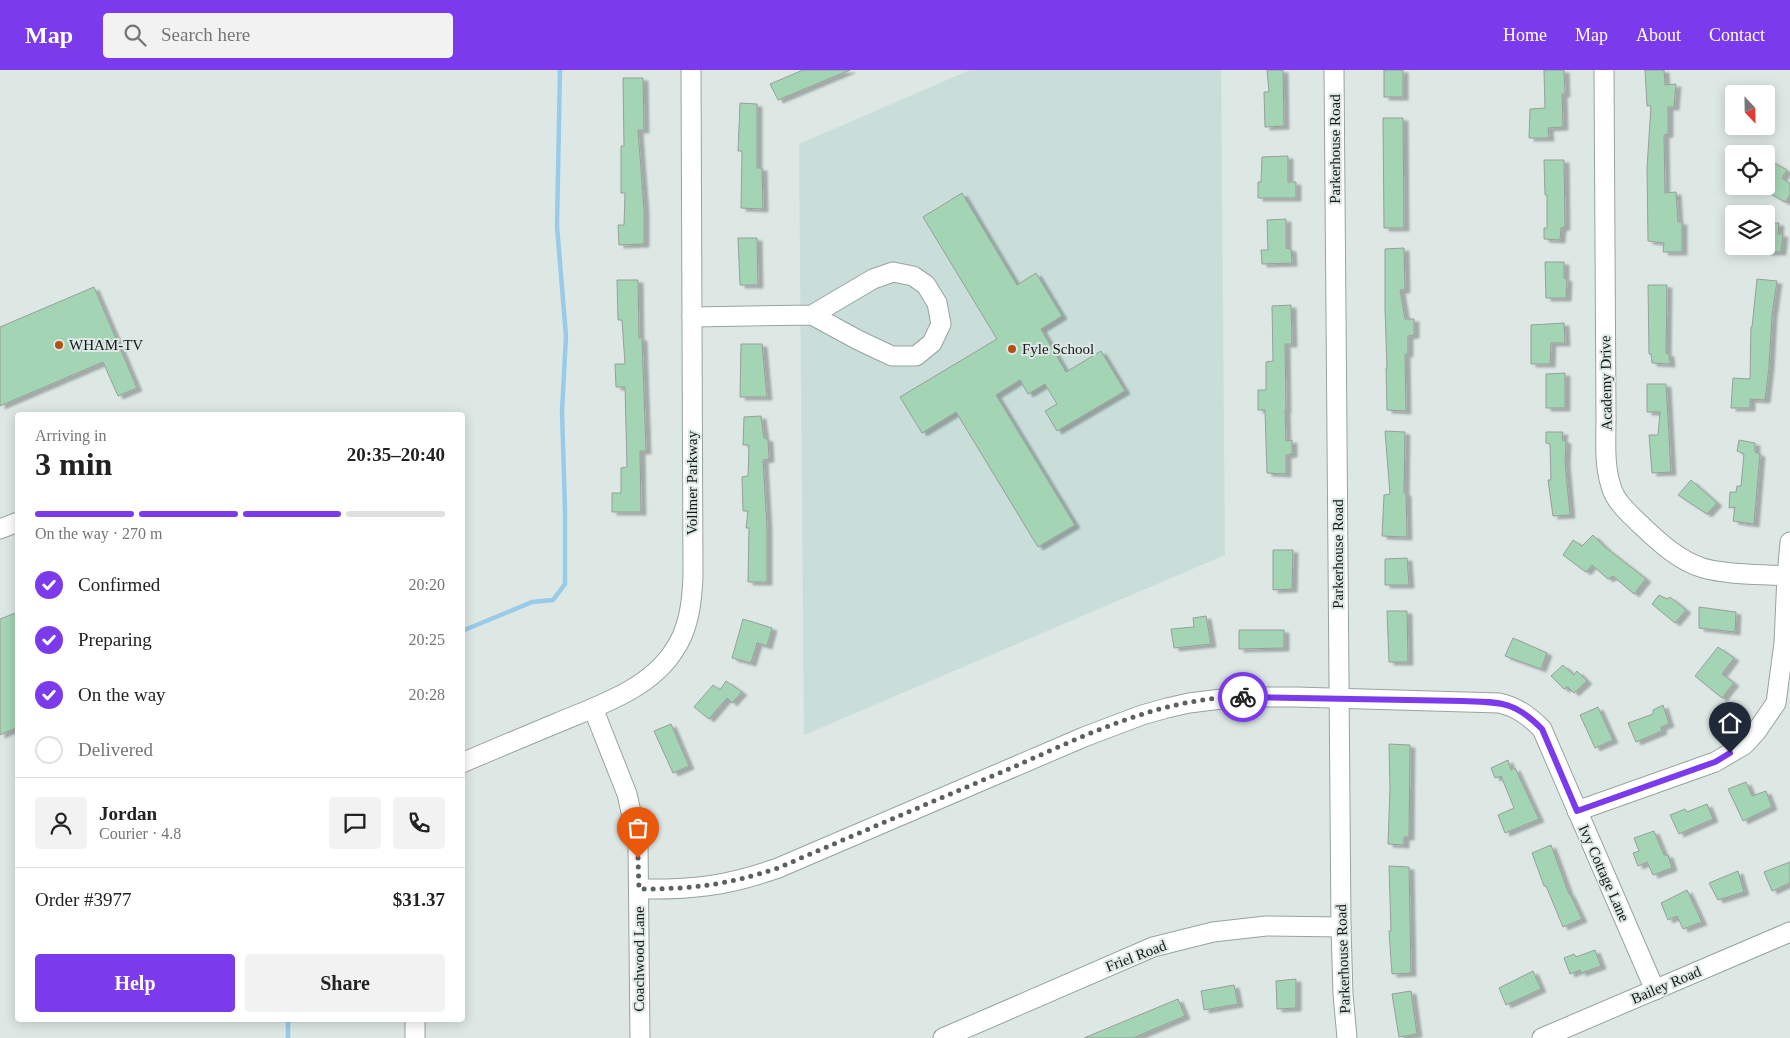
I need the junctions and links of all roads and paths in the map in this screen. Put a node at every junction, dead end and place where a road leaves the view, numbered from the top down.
1 (691, 70) edge
2 (1334, 70) edge
3 (1604, 70) edge
4 (812, 315) junction
5 (692, 317) junction
6 (15, 523) edge
7 (0, 529) edge
8 (1790, 542) edge
9 (1786, 576) junction
10 (1339, 698) junction
11 (593, 708) junction
12 (465, 762) edge
13 (1577, 811) junction
14 (639, 889) junction
15 (1341, 927) junction
16 (1790, 932) edge
17 (1655, 990) junction
18 (415, 1022) edge
19 (415, 1038) edge
20 (640, 1038) edge
21 (943, 1038) edge
22 (1346, 1038) edge
23 (1542, 1038) edge

1 - 5 street, Vollmer Parkway
2 - 10 street, Parkerhouse Road
3 - 9 street, Academy Drive
4 - 4 street
4 - 5 street
5 - 11 street, Vollmer Parkway
6 - 7 street
8 - 9 street
9 - 13 street
10 - 13 street, Ivy Cottage Lane
10 - 14 street, Ivy Cottage Lane
10 - 15 street, Parkerhouse Road
11 - 12 street, Vollmer Parkway
11 - 14 street, Coachwood Lane
13 - 17 street, Ivy Cottage Lane
14 - 20 street, Coachwood Lane
15 - 21 street, Friel Road
15 - 22 street, Parkerhouse Road
16 - 17 street, Bailey Road
17 - 23 street, Bailey Road
18 - 19 street

